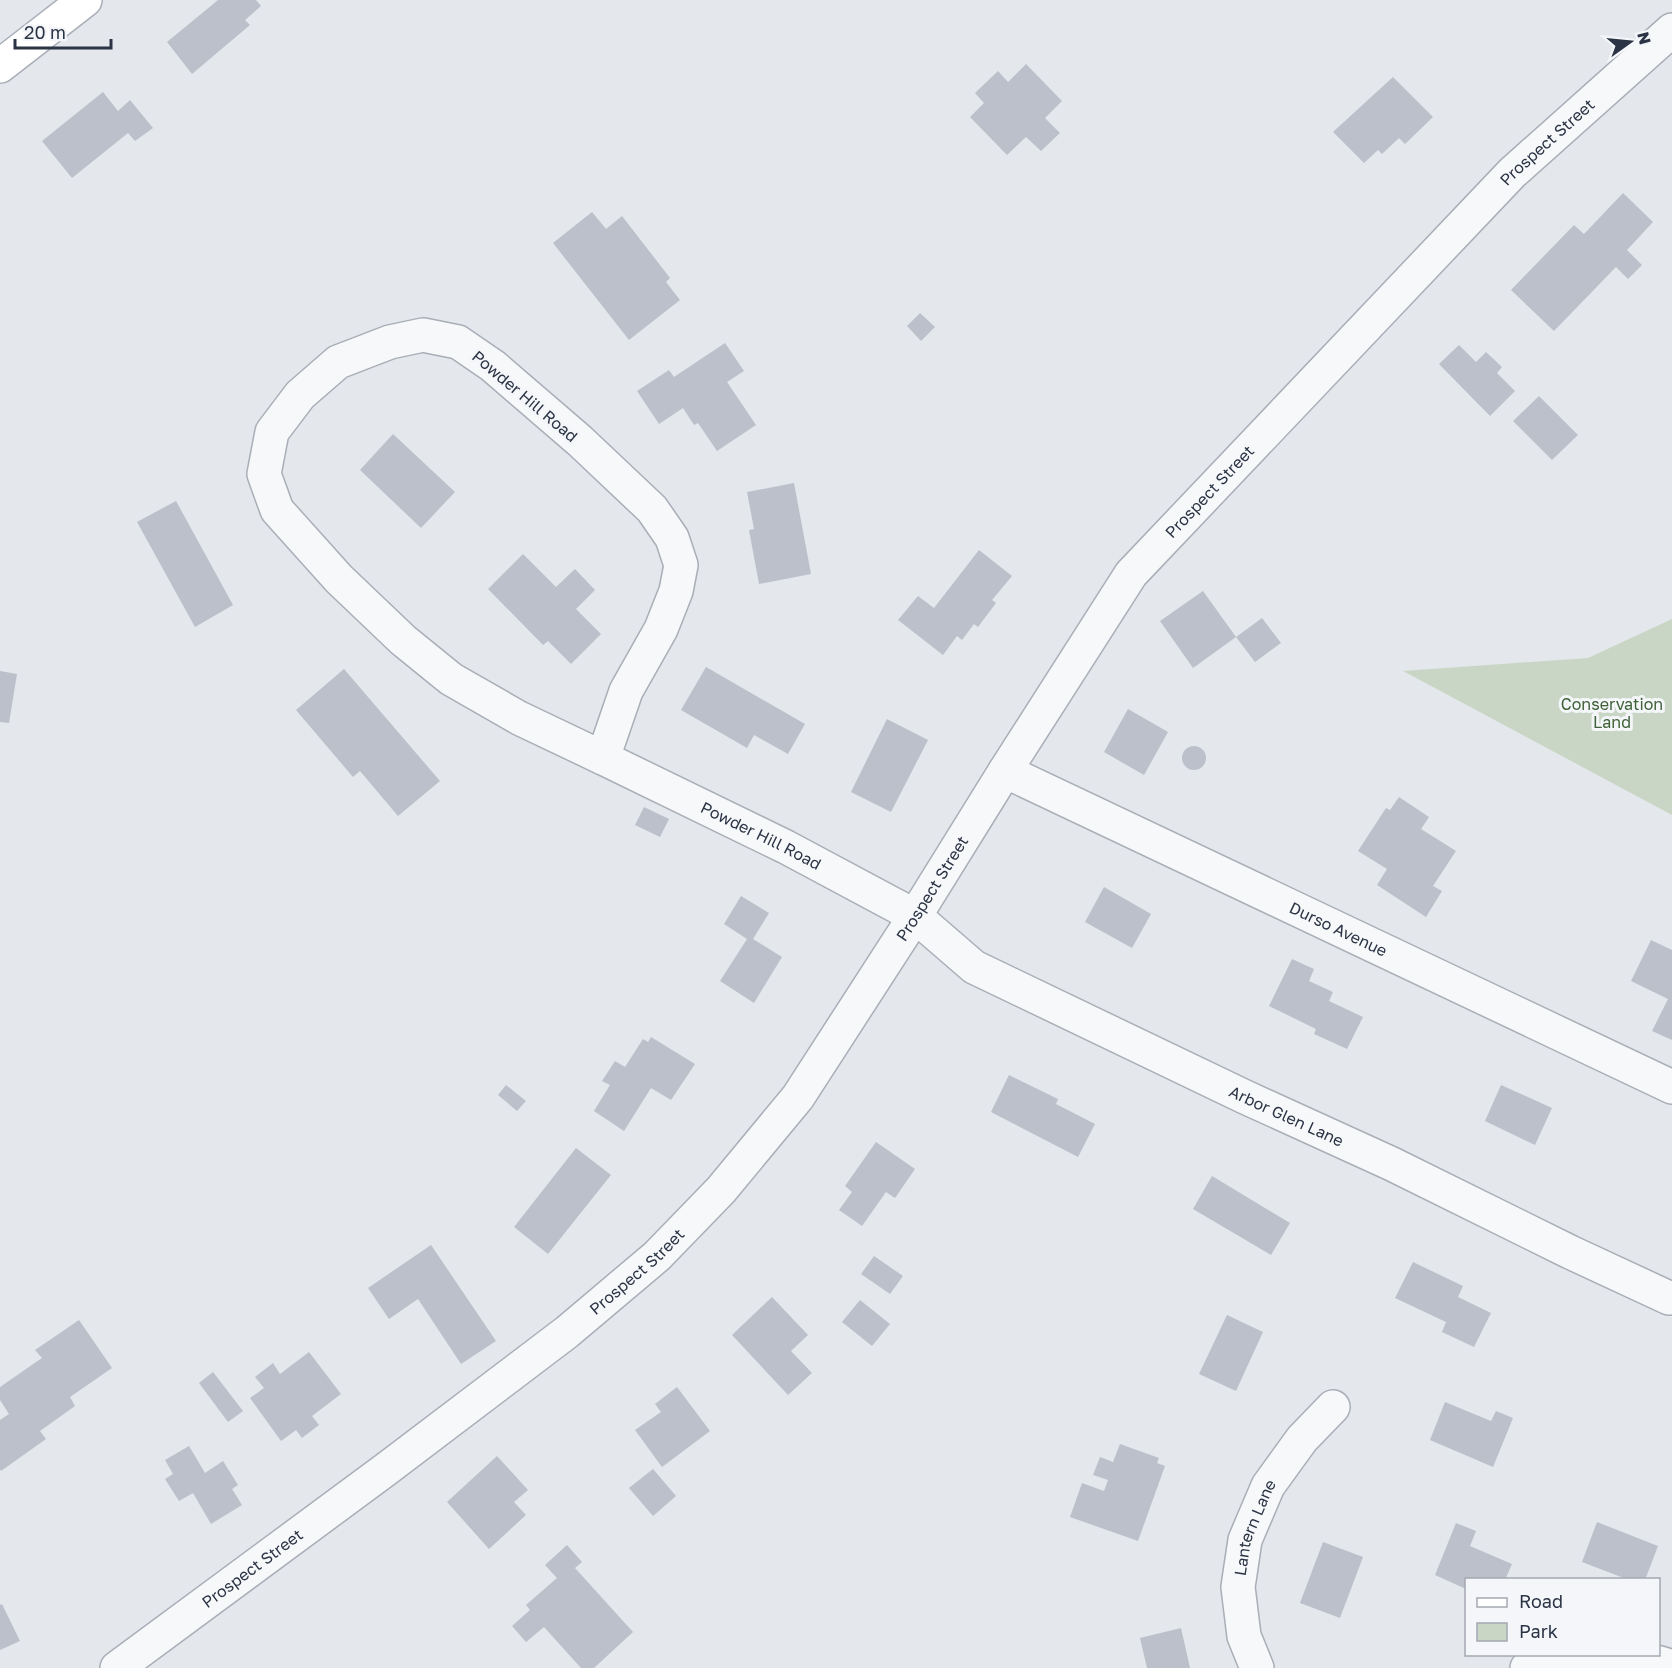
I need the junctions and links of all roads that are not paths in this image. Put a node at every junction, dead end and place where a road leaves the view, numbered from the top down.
1 (85, 0) edge
2 (1672, 30) edge
3 (0, 66) edge
4 (603, 758) junction
5 (1005, 771) junction
6 (915, 916) junction
7 (1672, 1087) edge
8 (1669, 1298) dead end
9 (1333, 1407) dead end
10 (1672, 1666) edge
11 (117, 1668) edge
12 (1257, 1668) edge
13 (1527, 1668) edge

1 - 3 main road
2 - 5 street, Prospect Street
4 - 4 street, Powder Hill Road
4 - 6 street, Powder Hill Road
5 - 6 street, Prospect Street
5 - 7 street, Durso Avenue
6 - 8 street, Arbor Glen Lane
6 - 11 street, Prospect Street
9 - 12 street, Lantern Lane
10 - 13 street

